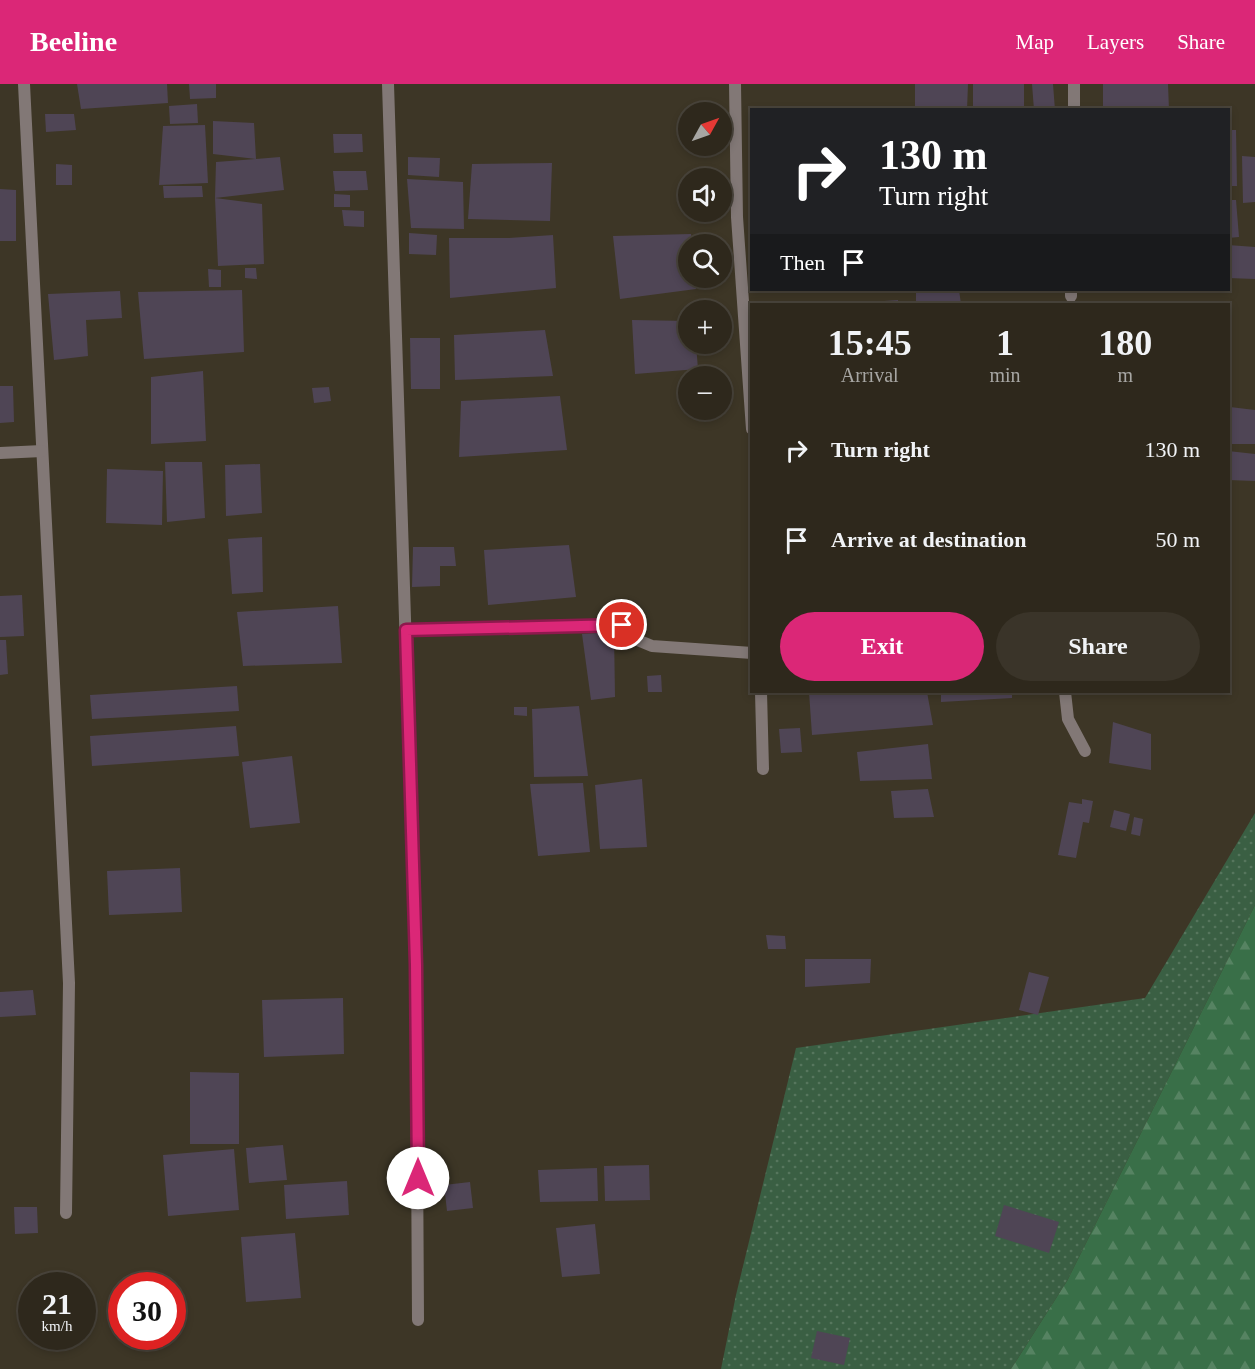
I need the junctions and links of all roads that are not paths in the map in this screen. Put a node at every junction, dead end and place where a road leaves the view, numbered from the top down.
1 (24, 84) edge
2 (388, 84) edge
3 (735, 84) edge
4 (1074, 84) edge
5 (1074, 108) edge
6 (750, 399) edge
7 (42, 451) junction
8 (0, 453) edge
9 (406, 630) junction
10 (750, 653) edge
11 (761, 693) edge
12 (1065, 693) edge
13 (1085, 751) dead end
14 (763, 769) dead end
15 (66, 1213) dead end
16 (418, 1320) dead end

1 - 7 street
2 - 9 street
3 - 6 street
4 - 5 street
7 - 8 street
7 - 15 street
9 - 10 street
9 - 16 street
11 - 14 street
12 - 13 street

